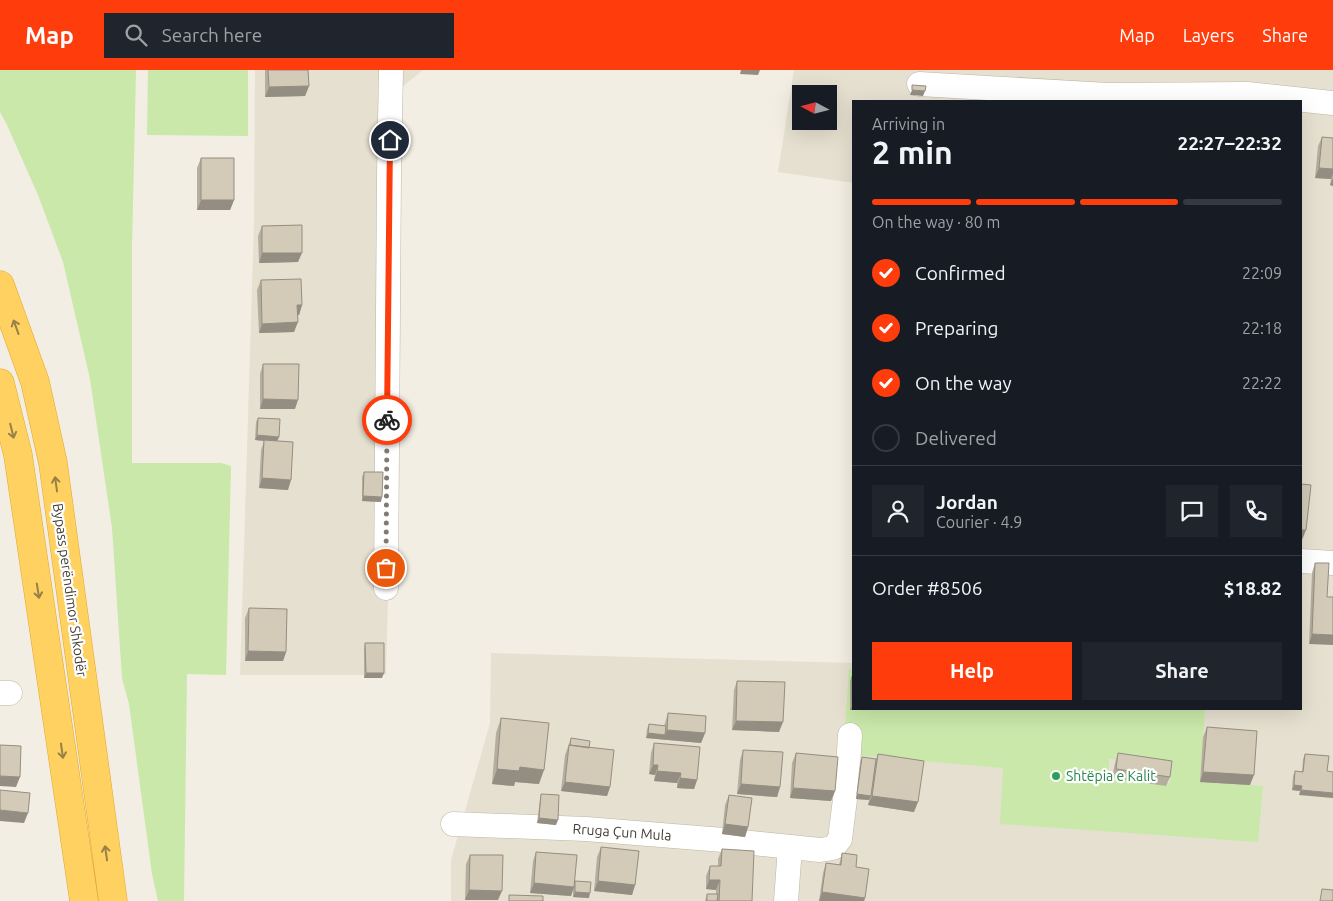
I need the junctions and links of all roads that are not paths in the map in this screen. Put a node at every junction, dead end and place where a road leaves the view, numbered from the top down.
1 (391, 70) edge
2 (919, 84) edge
3 (1333, 103) edge
4 (0, 285) edge
5 (0, 383) edge
6 (1302, 561) edge
7 (1333, 563) edge
8 (386, 588) dead end
9 (850, 735) dead end
10 (453, 824) dead end
11 (790, 847) junction
12 (84, 901) edge
13 (113, 901) edge
14 (786, 901) edge

1 - 8 street
2 - 3 street
13 -> 4 highway, Bypass perëndimor Shkodër
5 -> 12 highway
6 - 7 street
9 - 11 street, Rruga Çun Mula
10 - 11 street, Rruga Çun Mula
11 - 14 street

